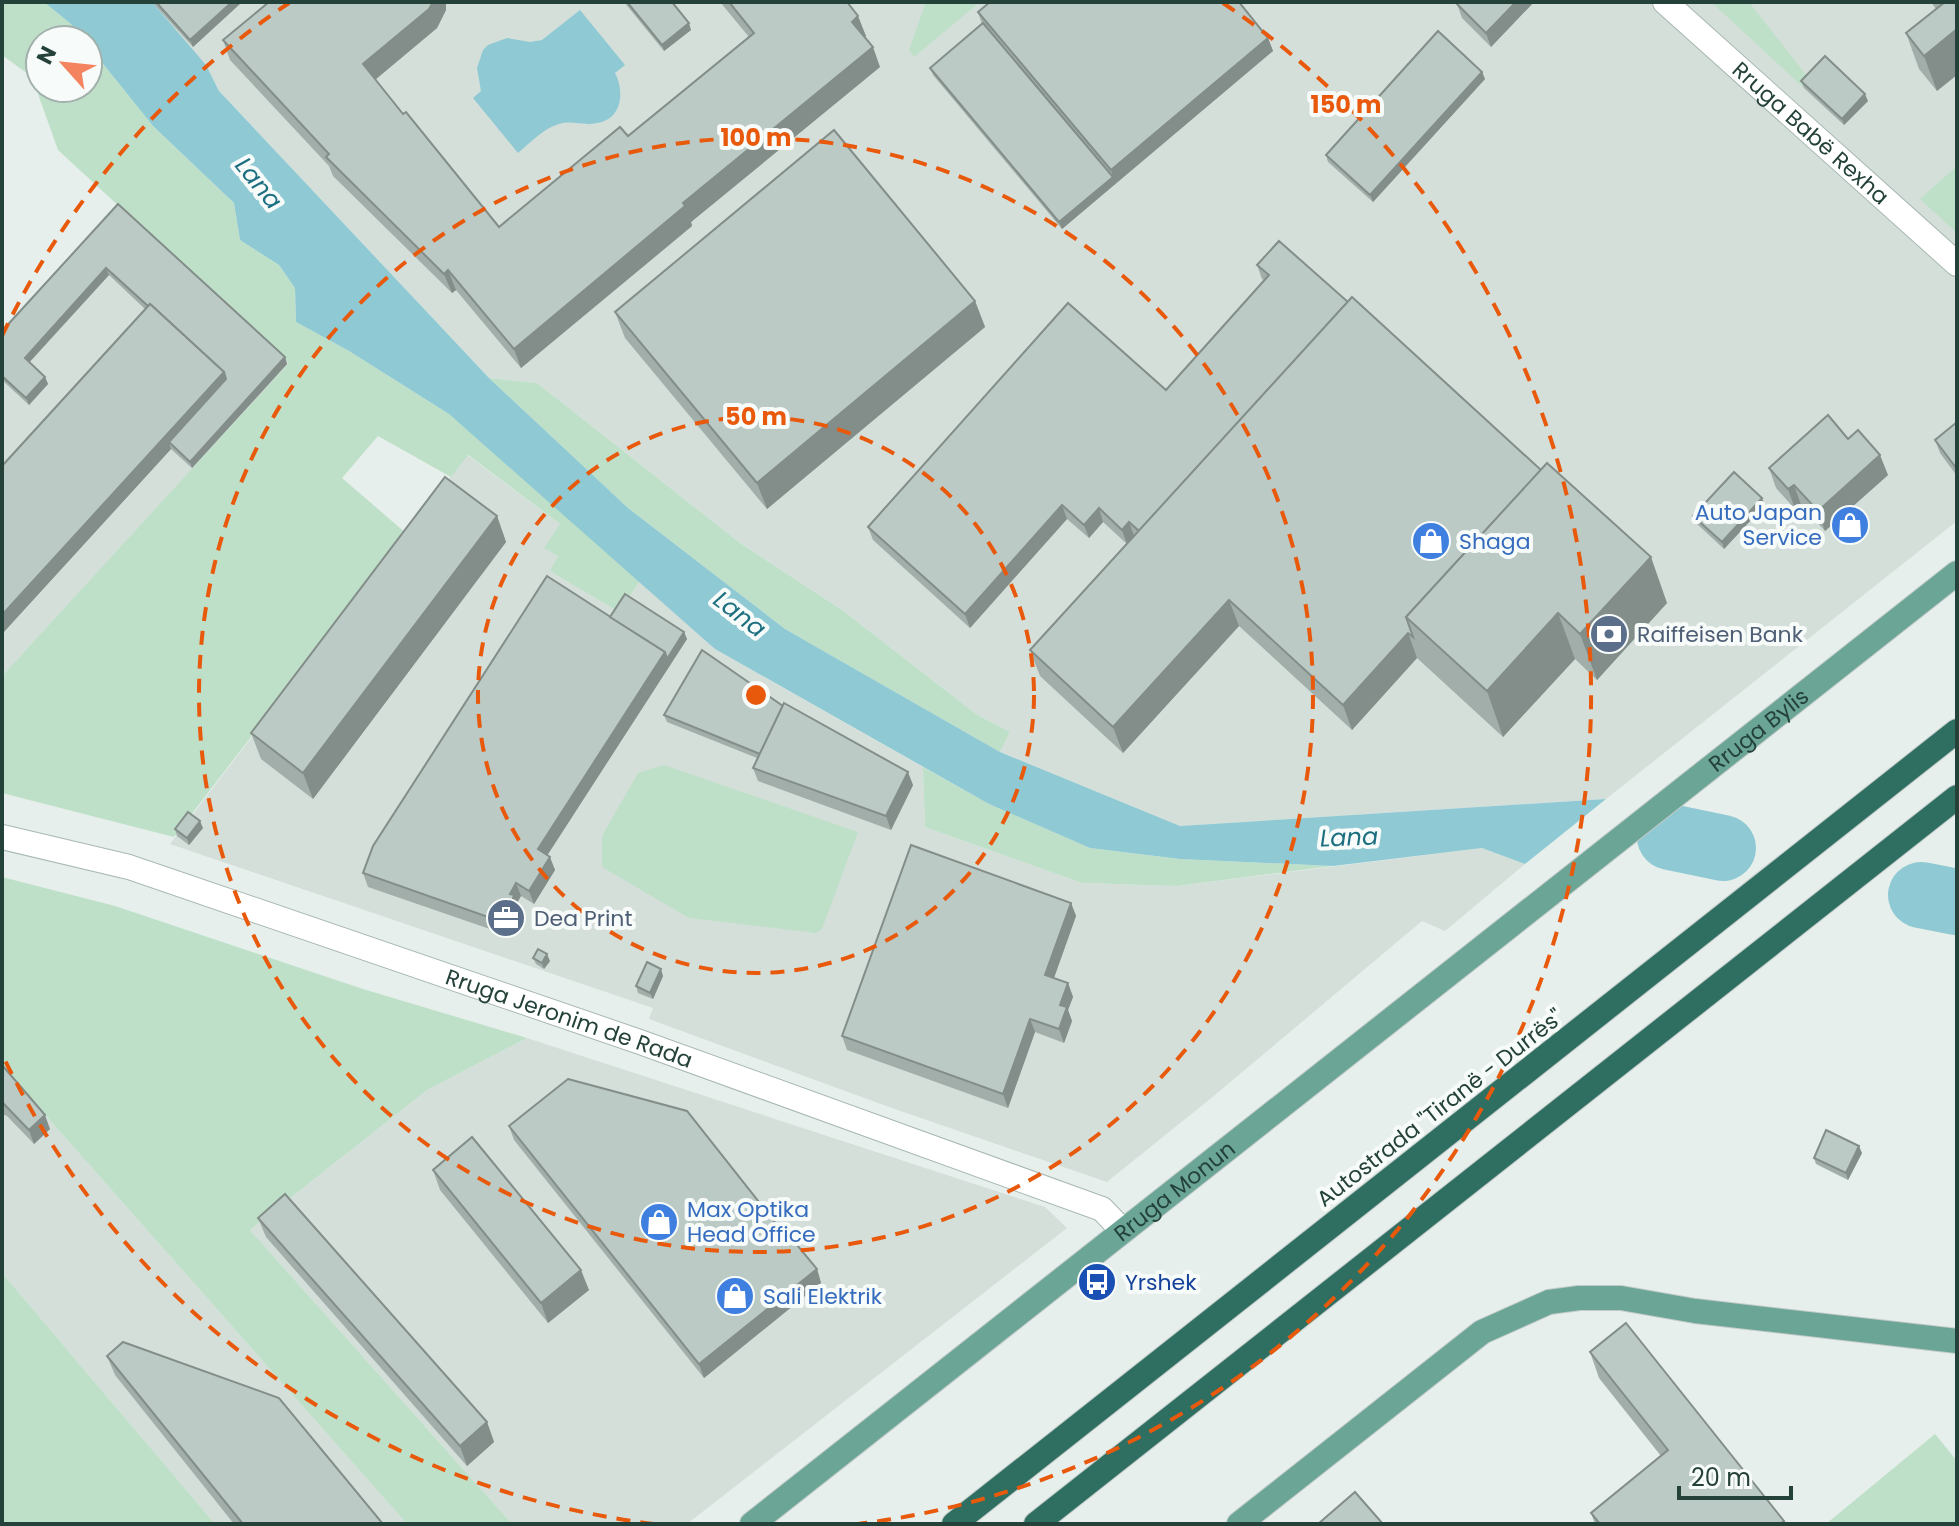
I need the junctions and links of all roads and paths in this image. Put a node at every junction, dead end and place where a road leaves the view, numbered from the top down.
1 (1665, 2) edge
2 (1957, 264) edge
3 (1957, 573) edge
4 (1957, 731) edge
5 (1957, 797) edge
6 (2, 837) edge
7 (1560, 886) joint
8 (1123, 1231) junction
9 (1957, 1341) edge
10 (1246, 1522) edge
11 (752, 1524) edge
12 (954, 1524) edge
13 (1036, 1524) edge

1 - 2 street, Rruga Babë Rexha
3 - 7 main road, Rruga Bylis
4 - 12 highway, Autostrada "Tiranë - Durrës"
5 - 13 highway
6 - 8 street, Rruga Jeronim de Rada
7 - 8 main road, Rruga Monun
8 - 11 main road, Rruga Monun
9 - 10 main road

